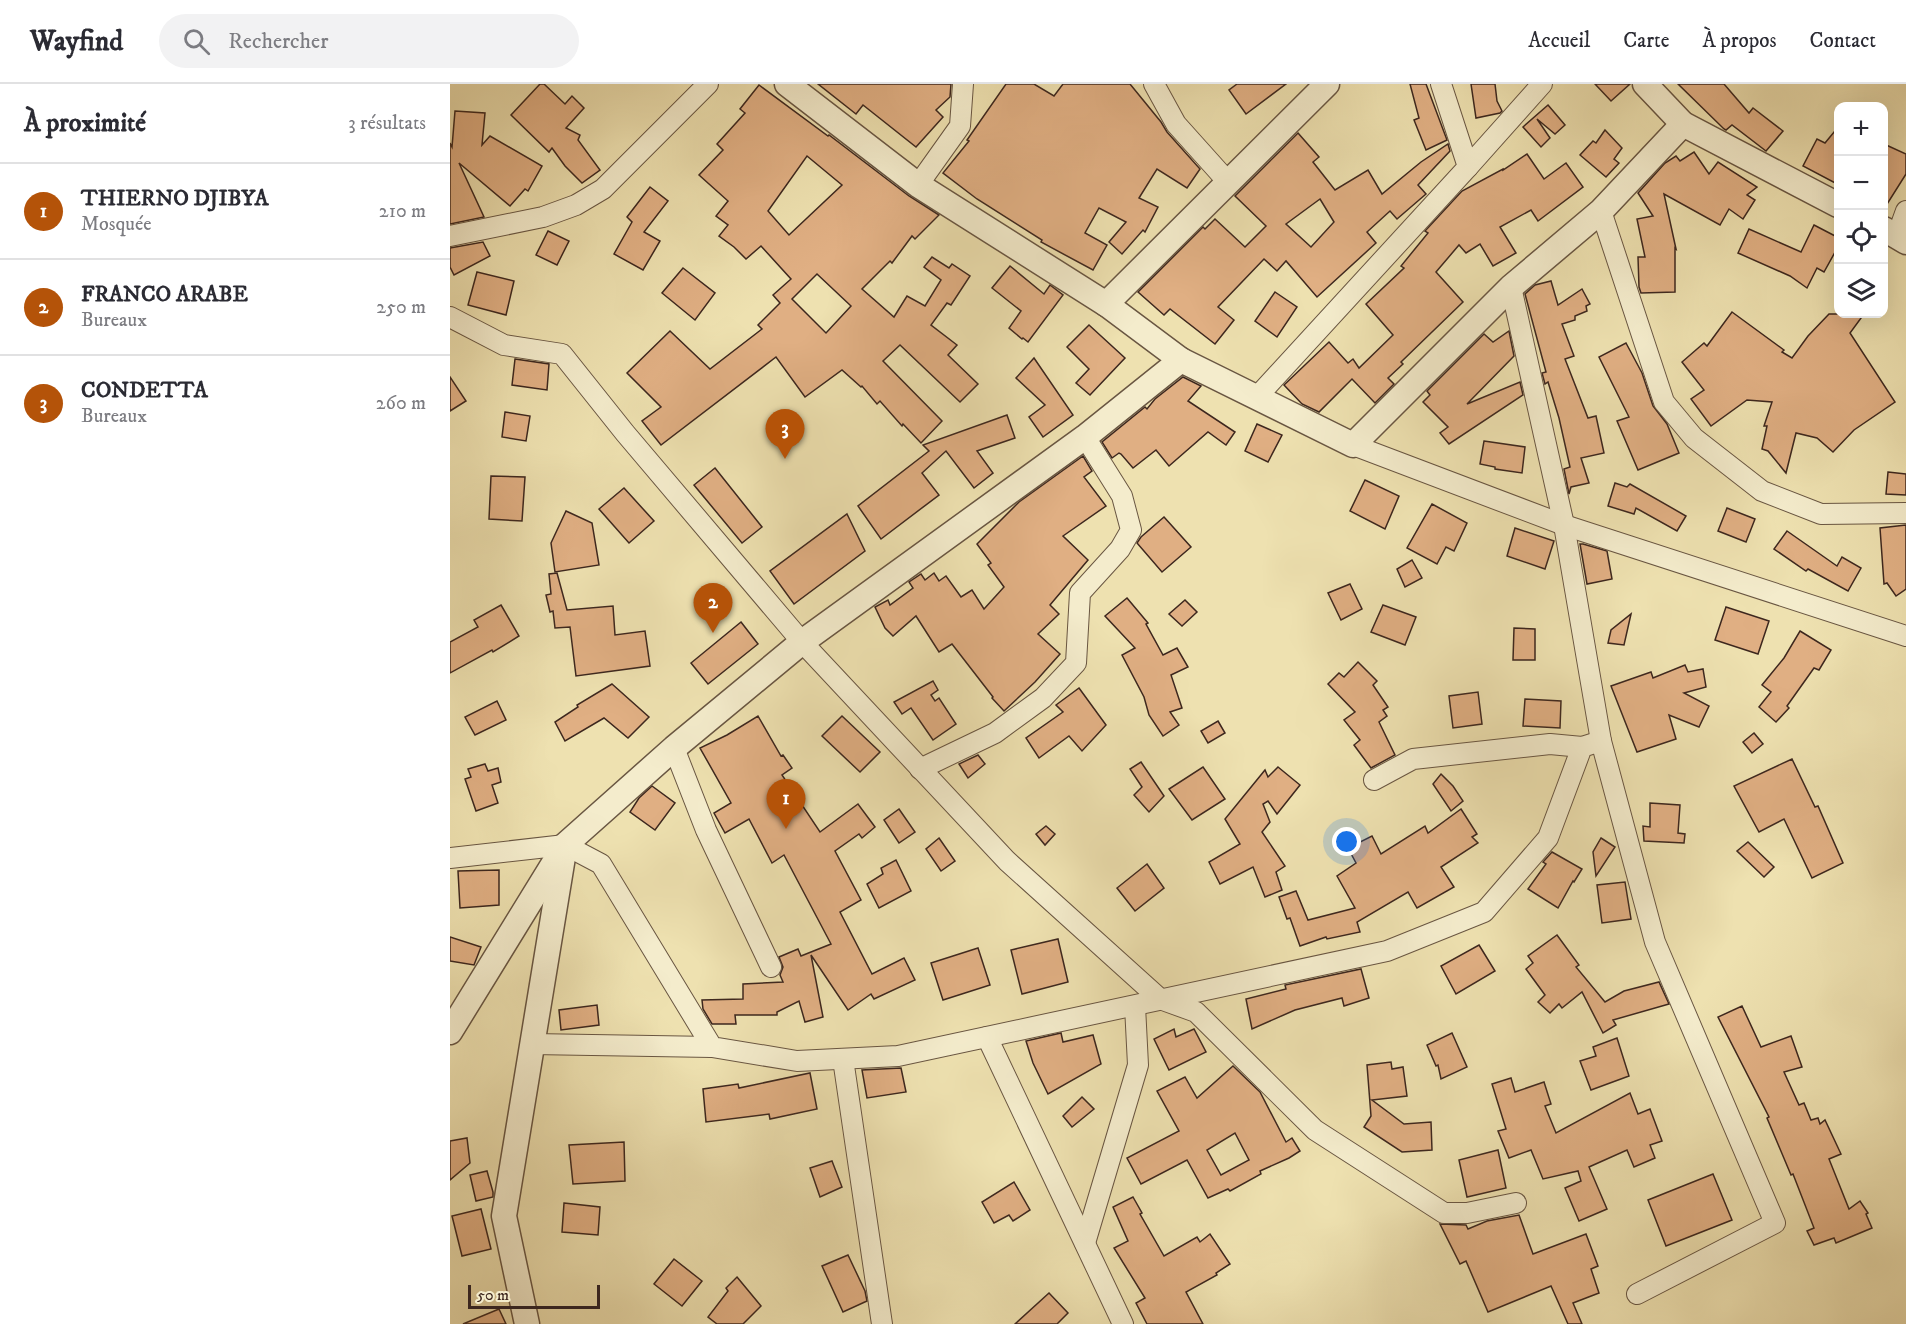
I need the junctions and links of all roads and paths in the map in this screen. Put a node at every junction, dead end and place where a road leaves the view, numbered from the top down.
1 (708, 84) edge
2 (787, 84) edge
3 (963, 84) edge
4 (1154, 84) edge
5 (1327, 84) edge
6 (1441, 84) edge
7 (1542, 84) edge
8 (1645, 84) edge
9 (1683, 124) junction
10 (1468, 167) junction
11 (1228, 182) junction
12 (918, 186) junction
13 (1834, 202) edge
14 (1601, 211) junction
15 (1906, 211) edge
16 (450, 236) edge
17 (1895, 236) edge
18 (1511, 287) junction
19 (1106, 303) junction
20 (450, 317) edge
21 (1181, 360) junction
22 (1256, 398) junction
23 (1085, 437) junction
24 (1353, 445) junction
25 (1906, 513) edge
26 (1564, 525) junction
27 (1906, 636) edge
28 (802, 642) junction
29 (1601, 741) junction
30 (1582, 747) junction
31 (674, 748) junction
32 (920, 768) junction
33 (1374, 780) dead end
34 (565, 845) junction
35 (450, 858) edge
36 (771, 967) dead end
37 (1160, 999) junction
38 (1135, 1006) junction
39 (450, 1032) edge
40 (987, 1037) junction
41 (532, 1044) junction
42 (712, 1047) junction
43 (843, 1059) junction
44 (1516, 1203) dead end
45 (1085, 1243) junction
46 (1637, 1294) dead end
47 (527, 1324) edge
48 (882, 1324) edge
49 (1123, 1324) edge

1 - 16 street
2 - 12 street
3 - 12 street
4 - 11 street
5 - 11 street
6 - 10 street
7 - 10 street
8 - 9 street
9 - 13 street
9 - 14 street
10 - 22 street
11 - 19 street
12 - 19 street
14 - 18 street
14 - 25 street
15 - 17 street
18 - 24 street
18 - 26 street
19 - 21 street
20 - 28 street
21 - 22 street
21 - 23 street
22 - 24 street
23 - 28 street
23 - 32 street
24 - 26 street
26 - 27 street
26 - 29 street
28 - 31 street
28 - 32 street
29 - 30 street
29 - 46 street
30 - 33 street
30 - 37 street
31 - 34 street
31 - 36 street
32 - 37 street
34 - 35 street
34 - 39 street
34 - 41 street
34 - 42 street
37 - 38 street
37 - 44 street
38 - 40 street
38 - 45 street
40 - 43 street
40 - 45 street
41 - 42 street
41 - 47 street
42 - 43 street
43 - 48 street
45 - 49 street

